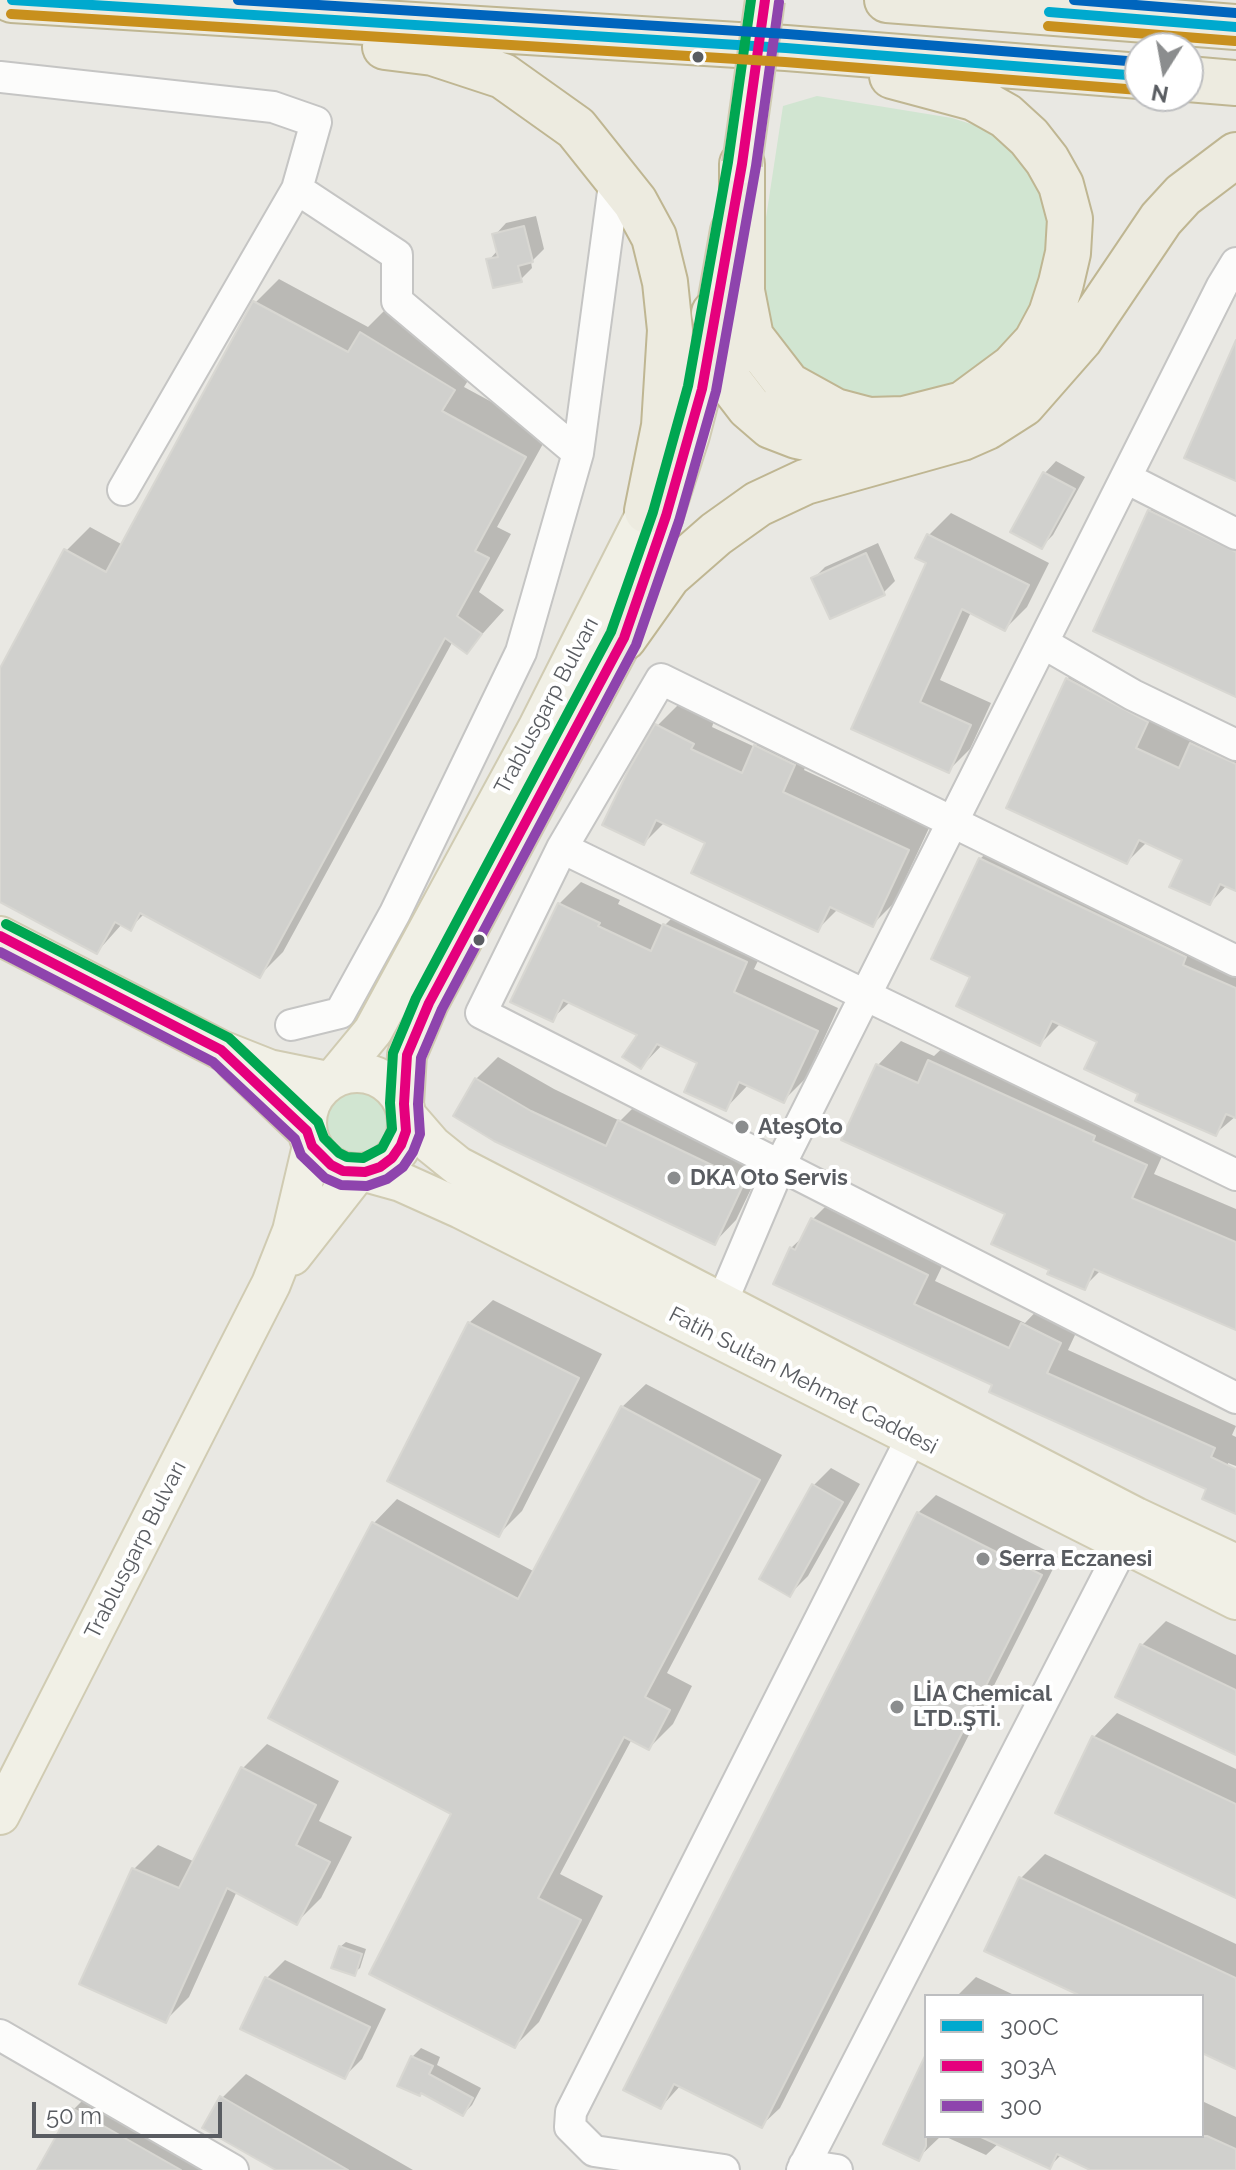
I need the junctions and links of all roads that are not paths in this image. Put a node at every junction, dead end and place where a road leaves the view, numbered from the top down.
1 (12, 0) edge
2 (765, 0) edge
3 (887, 0) edge
4 (154, 9) junction
5 (1236, 27) edge
6 (786, 48) junction
7 (1124, 75) edge
8 (0, 77) edge
9 (1204, 80) edge
10 (1236, 83) edge
11 (1236, 155) edge
12 (742, 164) junction
13 (615, 177) junction
14 (297, 189) junction
15 (1231, 280) edge
16 (714, 313) junction
17 (929, 448) junction
18 (578, 453) junction
19 (1126, 478) junction
20 (123, 490) dead end
21 (647, 511) junction
22 (1236, 534) edge
23 (624, 638) junction
24 (1043, 643) junction
25 (1236, 745) edge
26 (953, 822) junction
27 (562, 848) junction
28 (0, 936) edge
29 (1236, 961) edge
30 (866, 995) junction
31 (291, 1025) dead end
32 (221, 1050) junction
33 (332, 1079) junction
34 (405, 1110) junction
35 (310, 1138) junction
36 (780, 1165) junction
37 (361, 1172) junction
38 (1236, 1175) edge
39 (271, 1284) junction
40 (715, 1318) junction
41 (1236, 1398) edge
42 (912, 1437) junction
43 (1130, 1530) junction
44 (1236, 1564) edge
45 (1236, 1600) edge
46 (0, 1815) edge
47 (0, 2035) edge
48 (803, 2167) edge
49 (233, 2170) edge
50 (724, 2170) edge
51 (837, 2170) edge

1 - 4 highway
2 - 12 main road, Trablusgarp Bulvarı, bridge
3 - 5 highway
4 - 6 highway
4 - 13 highway
6 - 7 highway
6 - 12 highway
8 - 14 street
9 - 10 highway
11 - 17 highway
12 - 16 main road, Trablusgarp Bulvarı
13 - 18 street
13 - 21 highway
14 - 18 street
14 - 20 street
15 - 19 street
16 - 17 highway
16 - 21 main road, Trablusgarp Bulvarı
16 - 23 main road, Trablusgarp Bulvarı
17 - 23 highway
18 - 31 street
19 - 22 street
19 - 24 street
21 - 33 main road, Trablusgarp Bulvarı
23 - 34 main road, Trablusgarp Bulvarı
24 - 25 street
24 - 26 street
26 - 27 street
26 - 29 street
26 - 30 street
27 - 30 street
27 - 36 street
28 - 32 main road
30 - 36 street
30 - 38 street
32 - 33 main road
32 - 35 main road
33 - 34 main road
33 - 35 main road
34 - 37 main road
34 - 40 main road, Fatih Sultan Mehmet Caddesi
35 - 37 main road
35 - 39 main road, Trablusgarp Bulvarı
36 - 40 street
36 - 41 street
37 - 39 main road, Trablusgarp Bulvarı
37 - 40 main road, Fatih Sultan Mehmet Caddesi
39 - 46 main road, Trablusgarp Bulvarı
40 - 42 main road, Fatih Sultan Mehmet Caddesi
40 - 43 main road, Fatih Sultan Mehmet Caddesi
42 - 43 main road, Fatih Sultan Mehmet Caddesi
42 - 50 street
43 - 44 main road, Fatih Sultan Mehmet Caddesi
43 - 45 main road, Fatih Sultan Mehmet Caddesi
43 - 48 street
47 - 49 street
48 - 51 street

